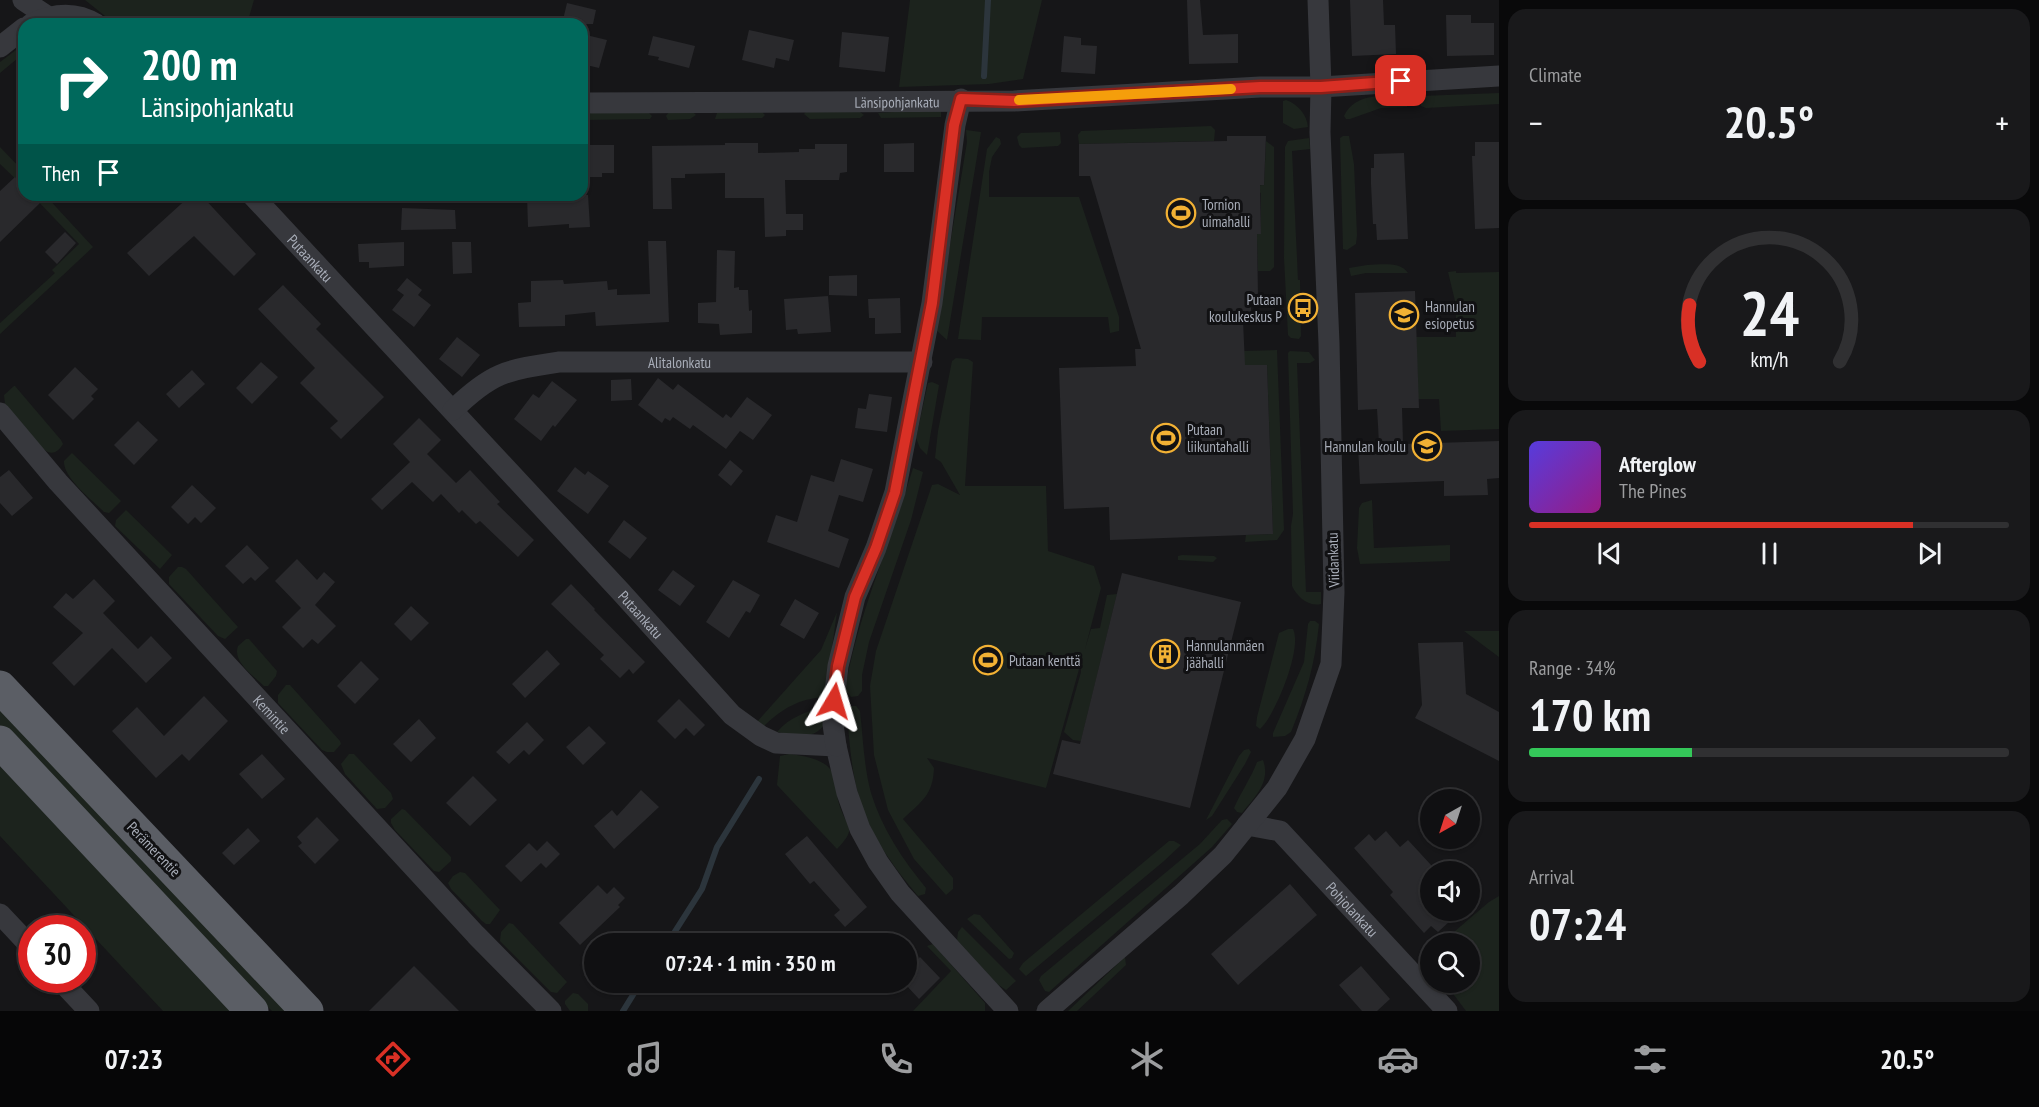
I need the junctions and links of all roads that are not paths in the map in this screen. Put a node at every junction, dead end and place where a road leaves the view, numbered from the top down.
1 (23, 0) edge
2 (1318, 0) edge
3 (43, 13) edge
4 (77, 18) edge
5 (18, 33) edge
6 (0, 47) edge
7 (1499, 76) edge
8 (1321, 87) junction
9 (961, 99) junction
10 (588, 103) edge
11 (258, 201) edge
12 (922, 362) junction
13 (453, 410) junction
14 (0, 413) edge
15 (0, 687) edge
16 (0, 742) edge
17 (836, 746) junction
18 (1247, 825) junction
19 (0, 914) edge
20 (18, 933) edge
21 (72, 993) edge
22 (89, 1011) edge
23 (252, 1011) edge
24 (308, 1011) edge
25 (551, 1011) edge
26 (1008, 1011) edge
27 (1047, 1011) edge
28 (1447, 1011) edge

1 - 3 street
2 - 8 street, Viidankatu
3 - 4 street
5 - 6 street
7 - 8 street, Länsipohjankatu
8 - 9 street, Länsipohjankatu
8 - 18 street, Viidankatu
9 - 10 street, Länsipohjankatu
9 - 12 street
11 - 13 street, Putaankatu
12 - 13 street, Alitalonkatu
12 - 17 street
13 - 17 street, Putaankatu
14 - 25 street, Kemintie
15 - 24 highway, Perämerentie
16 - 23 highway
17 - 26 street
18 - 27 street, Viidankatu
18 - 28 street, Pohjolankatu
19 - 20 street
21 - 22 street

